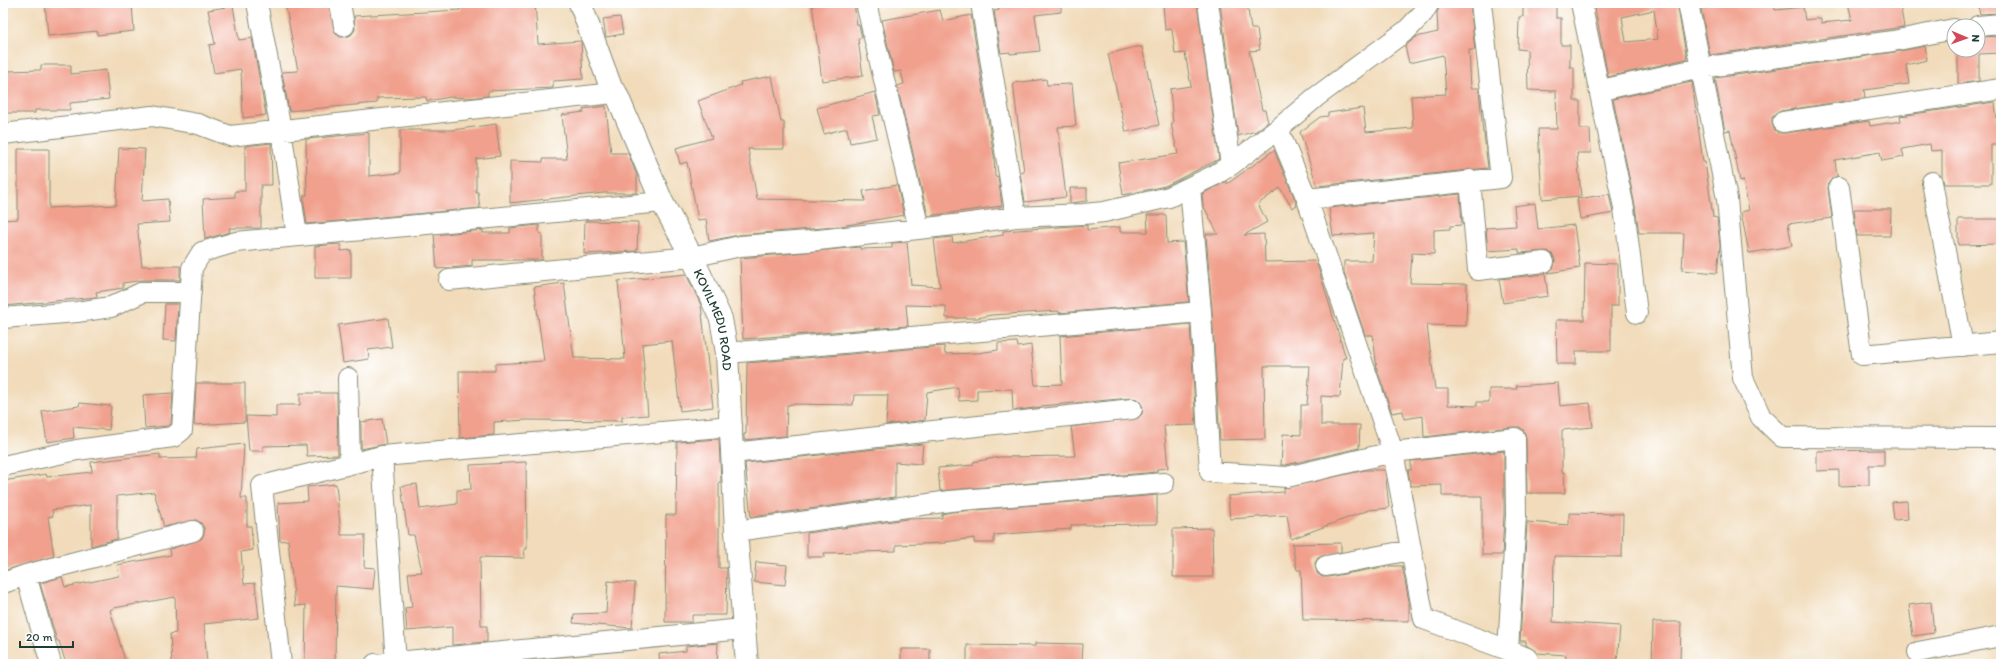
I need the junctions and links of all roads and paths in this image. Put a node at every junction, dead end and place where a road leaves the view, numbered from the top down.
1 (256, 3) edge
2 (340, 3) edge
3 (580, 3) edge
4 (866, 3) edge
5 (981, 3) edge
6 (1208, 3) edge
7 (1428, 3) edge
8 (1480, 3) edge
9 (1581, 3) edge
10 (1688, 3) edge
11 (2001, 24) edge
12 (1986, 25) edge
13 (344, 26) dead end
14 (1946, 31) edge
15 (1701, 68) junction
16 (2001, 89) edge
17 (1601, 90) junction
18 (613, 93) junction
19 (1783, 122) dead end
20 (1278, 129) junction
21 (281, 130) junction
22 (3, 134) edge
23 (1231, 165) junction
24 (1470, 180) junction
25 (1932, 182) dead end
26 (1190, 187) junction
27 (1839, 187) dead end
28 (1307, 199) junction
29 (662, 202) junction
30 (1016, 217) junction
31 (919, 229) junction
32 (297, 236) junction
33 (692, 257) junction
34 (1544, 262) dead end
35 (449, 280) dead end
36 (191, 292) junction
37 (1201, 312) junction
38 (1637, 313) dead end
39 (3, 318) edge
40 (2001, 342) edge
41 (1962, 346) junction
42 (727, 353) junction
43 (348, 378) dead end
44 (1132, 409) dead end
45 (732, 426) junction
46 (2001, 438) edge
47 (1393, 452) junction
48 (733, 453) junction
49 (382, 456) junction
50 (350, 464) junction
51 (3, 466) edge
52 (1164, 483) dead end
53 (193, 531) dead end
54 (736, 531) junction
55 (1411, 550) junction
56 (1326, 566) dead end
57 (26, 575) junction
58 (3, 583) edge
59 (743, 629) junction
60 (2001, 636) edge
61 (1508, 650) junction
62 (1918, 652) dead end
63 (396, 663) edge
64 (51, 664) edge
65 (282, 664) edge
66 (375, 664) edge
67 (747, 664) edge
68 (1530, 664) edge

1 - 21 street
2 - 13 street
3 - 18 street, KOVILMEDU ROAD
4 - 31 street
5 - 30 street
6 - 23 street
7 - 20 street
8 - 24 street
9 - 17 street
10 - 15 street
11 - 12 street
14 - 15 street
15 - 17 street
15 - 46 street
16 - 19 street
17 - 38 street
18 - 21 street
18 - 29 street, KOVILMEDU ROAD
20 - 23 street
20 - 28 street
21 - 22 street
21 - 32 street
23 - 26 street
24 - 28 street
24 - 34 street
25 - 41 street
26 - 30 street
26 - 37 street
27 - 41 street
28 - 47 street
29 - 32 street
29 - 33 street, KOVILMEDU ROAD
30 - 31 street
31 - 33 street
32 - 36 street
33 - 35 street
33 - 42 street, KOVILMEDU ROAD
36 - 39 street
36 - 51 street
37 - 42 street
37 - 47 street
40 - 41 street
42 - 45 street, KOVILMEDU ROAD
43 - 50 street
44 - 48 street
45 - 48 street, KOVILMEDU ROAD
45 - 49 street
47 - 55 street
47 - 61 street
48 - 54 street, KOVILMEDU ROAD
49 - 50 street
49 - 63 street
50 - 65 street
52 - 54 street
53 - 57 street
54 - 59 street, KOVILMEDU ROAD
55 - 56 street
55 - 61 street
57 - 58 street
57 - 64 street
59 - 63 street
59 - 67 street, KOVILMEDU ROAD
60 - 62 street
61 - 68 street
63 - 66 street

